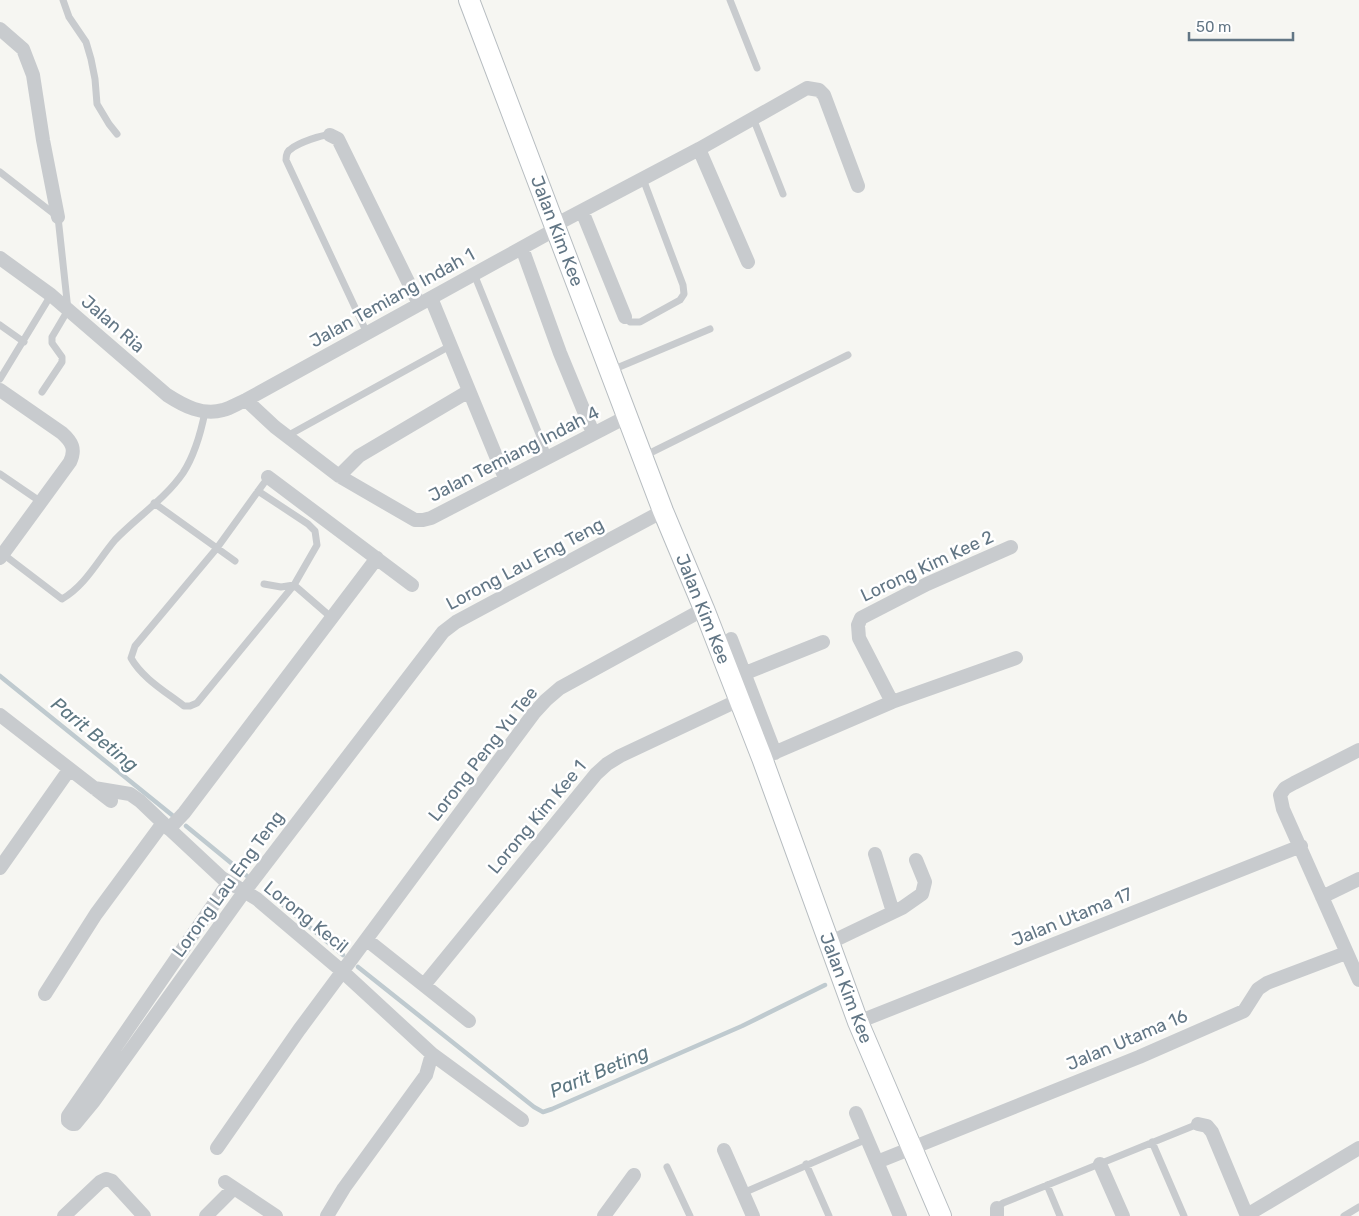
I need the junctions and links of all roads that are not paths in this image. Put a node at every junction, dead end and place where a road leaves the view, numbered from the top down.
1 (63, 0) edge
2 (469, 0) edge
3 (730, 0) edge
4 (0, 29) edge
5 (757, 68) dead end
6 (753, 118) junction
7 (117, 134) dead end
8 (330, 135) joint
9 (699, 149) junction
10 (0, 172) edge
11 (643, 179) junction
12 (858, 186) dead end
13 (783, 194) dead end
14 (582, 211) junction
15 (58, 217) junction
16 (556, 227) junction
17 (522, 248) junction
18 (0, 258) edge
19 (748, 262) dead end
20 (474, 274) junction
21 (51, 295) junction
22 (425, 301) junction
23 (68, 310) junction
24 (625, 316) joint
25 (0, 325) edge
26 (710, 329) dead end
27 (367, 333) junction
28 (24, 342) junction
29 (450, 346) junction
30 (848, 355) dead end
31 (610, 371) junction
32 (0, 379) edge
33 (0, 390) edge
34 (42, 392) dead end
35 (469, 392) junction
36 (246, 400) junction
37 (205, 412) junction
38 (628, 416) junction
39 (593, 433) junction
40 (287, 436) junction
41 (548, 456) junction
42 (643, 456) junction
43 (0, 474) edge
44 (339, 476) junction
45 (505, 478) junction
46 (266, 480) joint
47 (258, 491) junction
48 (41, 502) junction
49 (154, 503) junction
50 (663, 511) junction
51 (1011, 547) dead end
52 (216, 548) junction
53 (1, 555) edge
54 (377, 558) junction
55 (235, 561) dead end
56 (264, 584) dead end
57 (294, 585) junction
58 (412, 585) dead end
59 (704, 609) junction
60 (332, 618) junction
61 (731, 640) dead end
62 (823, 642) dead end
63 (1016, 658) dead end
64 (738, 676) junction
65 (739, 700) junction
66 (892, 702) junction
67 (0, 715) edge
68 (1359, 750) edge
69 (768, 756) junction
70 (69, 770) junction
71 (93, 788) junction
72 (111, 801) dead end
73 (173, 822) junction
74 (1301, 846) junction
75 (875, 854) dead end
76 (916, 860) dead end
77 (0, 868) edge
78 (1359, 880) edge
79 (229, 882) junction
80 (251, 883) junction
81 (1322, 897) junction
82 (892, 912) junction
83 (367, 940) junction
84 (829, 943) junction
85 (1346, 953) junction
86 (350, 962) junction
87 (1359, 980) edge
88 (424, 985) junction
89 (45, 994) dead end
90 (469, 1021) dead end
91 (858, 1022) junction
92 (432, 1054) junction
93 (856, 1113) dead end
94 (522, 1120) dead end
95 (1198, 1124) joint
96 (868, 1139) junction
97 (1152, 1142) junction
98 (218, 1148) dead end
99 (911, 1148) junction
100 (1359, 1148) edge
101 (724, 1150) dead end
102 (877, 1162) junction
103 (806, 1164) junction
104 (1100, 1164) junction
105 (668, 1166) dead end
106 (634, 1175) dead end
107 (1047, 1185) junction
108 (743, 1193) junction
109 (1359, 1207) edge
110 (997, 1212) edge
111 (69, 1214) edge
112 (607, 1215) edge
113 (144, 1216) edge
114 (206, 1216) edge
115 (276, 1216) edge
116 (327, 1216) edge
117 (690, 1216) edge
118 (753, 1216) edge
119 (829, 1216) edge
120 (900, 1216) edge
121 (941, 1216) edge
122 (1060, 1216) edge
123 (1123, 1216) edge
124 (1184, 1216) edge
125 (1247, 1216) edge
126 (1344, 1216) edge

1 - 7 lane
2 - 16 street, Jalan Kim Kee
3 - 5 lane
4 - 15 street
6 - 9 street, Jalan Temiang Indah 1
6 - 12 street, Jalan Temiang Indah 1
6 - 13 lane
8 - 22 street
8 - 27 lane
9 - 11 street, Jalan Temiang Indah 1
9 - 19 street
10 - 15 lane
11 - 14 street, Jalan Temiang Indah 1
11 - 24 lane
14 - 16 street, Jalan Temiang Indah 1
14 - 24 street
15 - 23 lane
16 - 17 street, Jalan Temiang Indah 1
16 - 31 street, Jalan Kim Kee
17 - 20 street, Jalan Temiang Indah 1
17 - 39 street
18 - 21 street, Jalan Ria
20 - 22 street, Jalan Temiang Indah 1
20 - 41 lane
21 - 23 street, Jalan Ria
21 - 28 lane
22 - 27 street, Jalan Temiang Indah 1
22 - 29 street
23 - 34 lane
23 - 37 street, Jalan Ria
25 - 28 lane
26 - 31 lane
27 - 36 street, Jalan Temiang Indah 1
28 - 32 lane
29 - 35 street
29 - 40 lane
30 - 42 lane
31 - 38 street, Jalan Kim Kee
33 - 48 street
35 - 44 street
35 - 45 street
36 - 37 street, Jalan Temiang Indah 1
36 - 40 street, Jalan Temiang Indah 4
37 - 49 lane
38 - 39 street, Jalan Temiang Indah 4
38 - 42 street, Jalan Kim Kee
39 - 41 street, Jalan Temiang Indah 4
40 - 44 street, Jalan Temiang Indah 4
41 - 45 street, Jalan Temiang Indah 4
42 - 50 street, Jalan Kim Kee
43 - 48 lane
44 - 45 street, Jalan Temiang Indah 4
46 - 47 lane
46 - 54 street
47 - 52 lane
47 - 57 lane
48 - 53 street
49 - 52 lane
49 - 53 lane
50 - 59 street, Jalan Kim Kee
50 - 80 street, Lorong Lau Eng Teng
51 - 66 street, Lorong Kim Kee 2
52 - 55 lane
52 - 57 lane
54 - 58 street
54 - 60 street
56 - 57 lane
57 - 60 lane
59 - 64 street, Jalan Kim Kee
59 - 83 street, Lorong Peng Yu Tee
60 - 73 street
61 - 64 street
62 - 64 street
63 - 66 street
64 - 65 street, Jalan Kim Kee
64 - 69 street
65 - 69 street, Jalan Kim Kee
65 - 88 street, Lorong Kim Kee 1
66 - 69 street
67 - 70 street
68 - 74 street
69 - 84 street, Jalan Kim Kee
70 - 71 street
70 - 77 street
71 - 72 street
71 - 73 street, Lorong Kecil
73 - 79 street, Lorong Kecil
73 - 89 street
74 - 81 street
74 - 91 street, Jalan Utama 17
75 - 82 street
76 - 82 street
78 - 81 street
79 - 80 street, Lorong Kecil
79 - 80 street, Lorong Lau Eng Teng
80 - 86 street, Lorong Kecil
81 - 85 street
82 - 84 street
83 - 86 street, Lorong Peng Yu Tee
83 - 88 street
84 - 91 street, Jalan Kim Kee
85 - 87 street
85 - 99 street, Jalan Utama 16
86 - 92 street, Lorong Kecil
86 - 98 street, Lorong Peng Yu Tee
88 - 90 street
91 - 99 street, Jalan Kim Kee
92 - 94 street, Lorong Kecil
92 - 116 street
93 - 96 street
95 - 97 lane
95 - 125 street
96 - 102 street
96 - 103 lane
97 - 104 lane
97 - 124 lane
99 - 102 street, Jalan Utama 16
99 - 121 street, Jalan Kim Kee
100 - 125 street
101 - 108 street
102 - 120 street
103 - 108 lane
103 - 119 lane
104 - 107 lane
104 - 123 street
105 - 117 lane
106 - 112 street
107 - 110 lane
107 - 122 lane
108 - 118 street
109 - 126 lane
111 - 113 street
114 - 115 street

